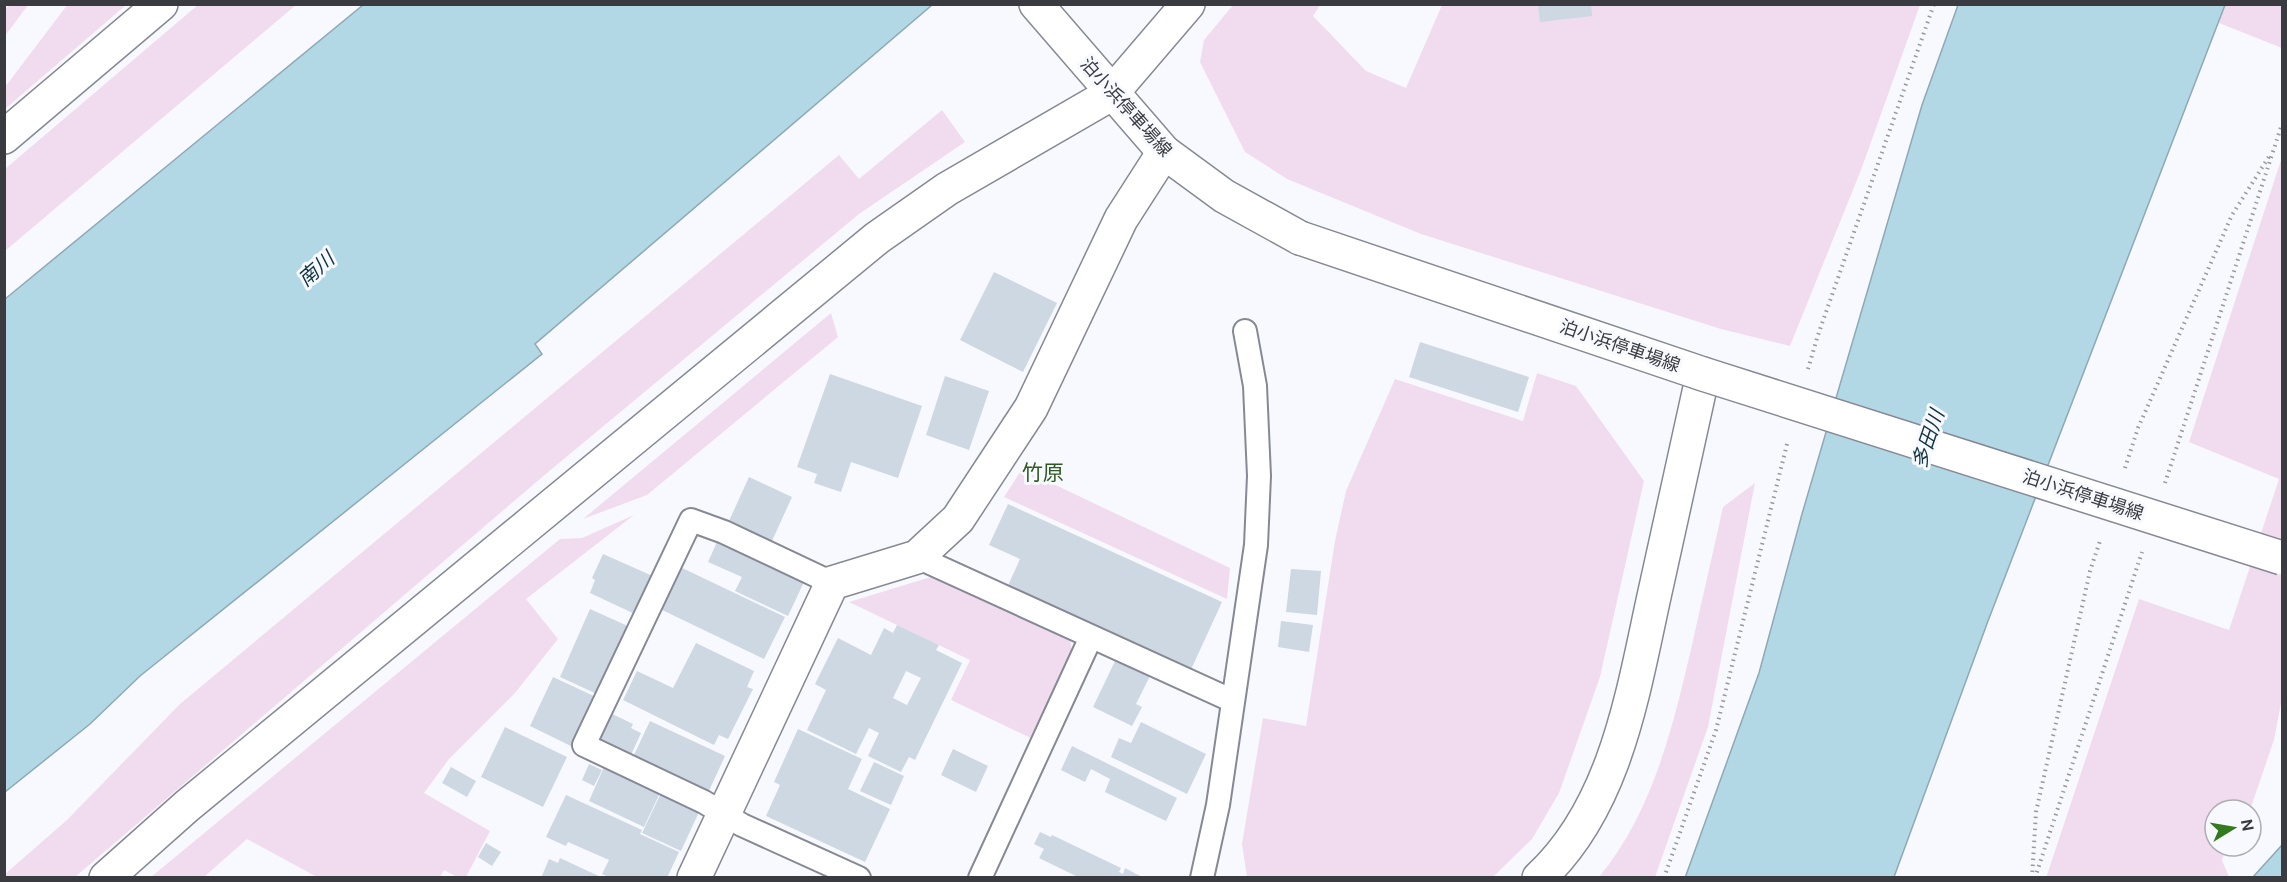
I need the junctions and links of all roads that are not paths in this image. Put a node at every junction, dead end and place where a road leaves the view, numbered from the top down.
1 (161, 4) edge
2 (1036, 4) edge
3 (1188, 4) edge
4 (1111, 94) junction
5 (4, 137) edge
6 (1164, 152) junction
7 (1245, 331) dead end
8 (1703, 374) junction
9 (917, 557) junction
10 (2283, 558) edge
11 (832, 583) junction
12 (1091, 637) junction
13 (1233, 701) junction
14 (724, 814) junction
15 (106, 878) edge
16 (694, 878) edge
17 (859, 878) edge
18 (980, 878) edge
19 (1202, 878) edge
20 (1539, 878) edge

1 - 5 street
2 - 4 street, 泊小浜停車場線
3 - 4 street
4 - 6 street, 泊小浜停車場線
4 - 15 street
6 - 8 street, 泊小浜停車場線, bridge
6 - 9 street
7 - 13 lane
8 - 10 street, 泊小浜停車場線, bridge
8 - 20 street
9 - 11 street
9 - 12 lane
11 - 14 street
11 - 14 lane
12 - 13 lane
12 - 18 lane
13 - 19 lane
14 - 16 street
14 - 17 lane

